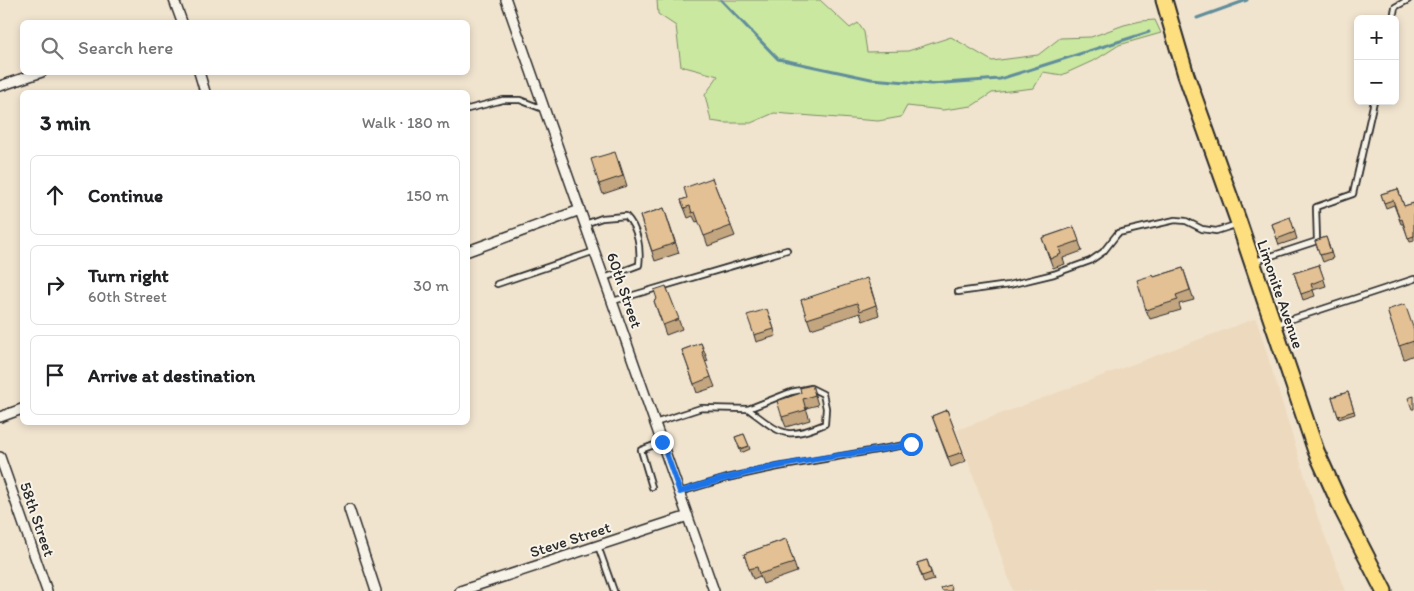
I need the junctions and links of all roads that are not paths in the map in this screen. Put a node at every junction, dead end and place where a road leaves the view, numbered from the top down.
1 (174, 0) edge
2 (506, 0) edge
3 (1164, 0) edge
4 (1408, 0) edge
5 (1394, 15) edge
6 (181, 20) edge
7 (33, 75) edge
8 (199, 75) edge
9 (0, 86) edge
10 (204, 90) edge
11 (1373, 105) edge
12 (470, 108) edge
13 (544, 110) junction
14 (580, 210) junction
15 (1239, 223) junction
16 (585, 224) junction
17 (470, 249) edge
18 (787, 250) dead end
19 (595, 252) junction
20 (1252, 262) junction
21 (604, 278) junction
22 (1414, 279) edge
23 (497, 284) dead end
24 (958, 292) dead end
25 (613, 301) junction
26 (1273, 325) junction
27 (748, 409) junction
28 (20, 410) edge
29 (0, 417) edge
30 (656, 423) junction
31 (662, 442) junction
32 (911, 444) dead end
33 (0, 457) edge
34 (652, 487) dead end
35 (680, 492) junction
36 (349, 509) dead end
37 (688, 516) junction
38 (598, 546) junction
39 (47, 591) edge
40 (376, 591) edge
41 (460, 591) edge
42 (614, 591) edge
43 (714, 591) edge
44 (1384, 591) edge

1 - 6 street
2 - 13 street, 60th Street
3 - 15 main road, Limonite Avenue
4 - 5 lane
7 - 9 street
8 - 10 street
11 - 20 lane
12 - 13 lane
13 - 14 street, 60th Street
14 - 16 street, 60th Street
14 - 17 street
15 - 20 main road, Limonite Avenue
15 - 24 lane
16 - 19 street, 60th Street
16 - 21 lane
18 - 25 lane
19 - 21 street, 60th Street
19 - 23 lane
20 - 26 main road, Limonite Avenue
21 - 25 street, 60th Street
22 - 26 lane
25 - 30 street, 60th Street
26 - 44 main road, Limonite Avenue
27 - 27 lane
27 - 30 lane
28 - 29 street
30 - 31 street, 60th Street
31 - 34 lane
31 - 35 street, 60th Street
32 - 35 lane
33 - 39 street, 58th Street
35 - 37 street, 60th Street
36 - 40 street
37 - 38 street, Steve Street
37 - 43 street, 60th Street
38 - 41 street, Steve Street
38 - 42 lane

